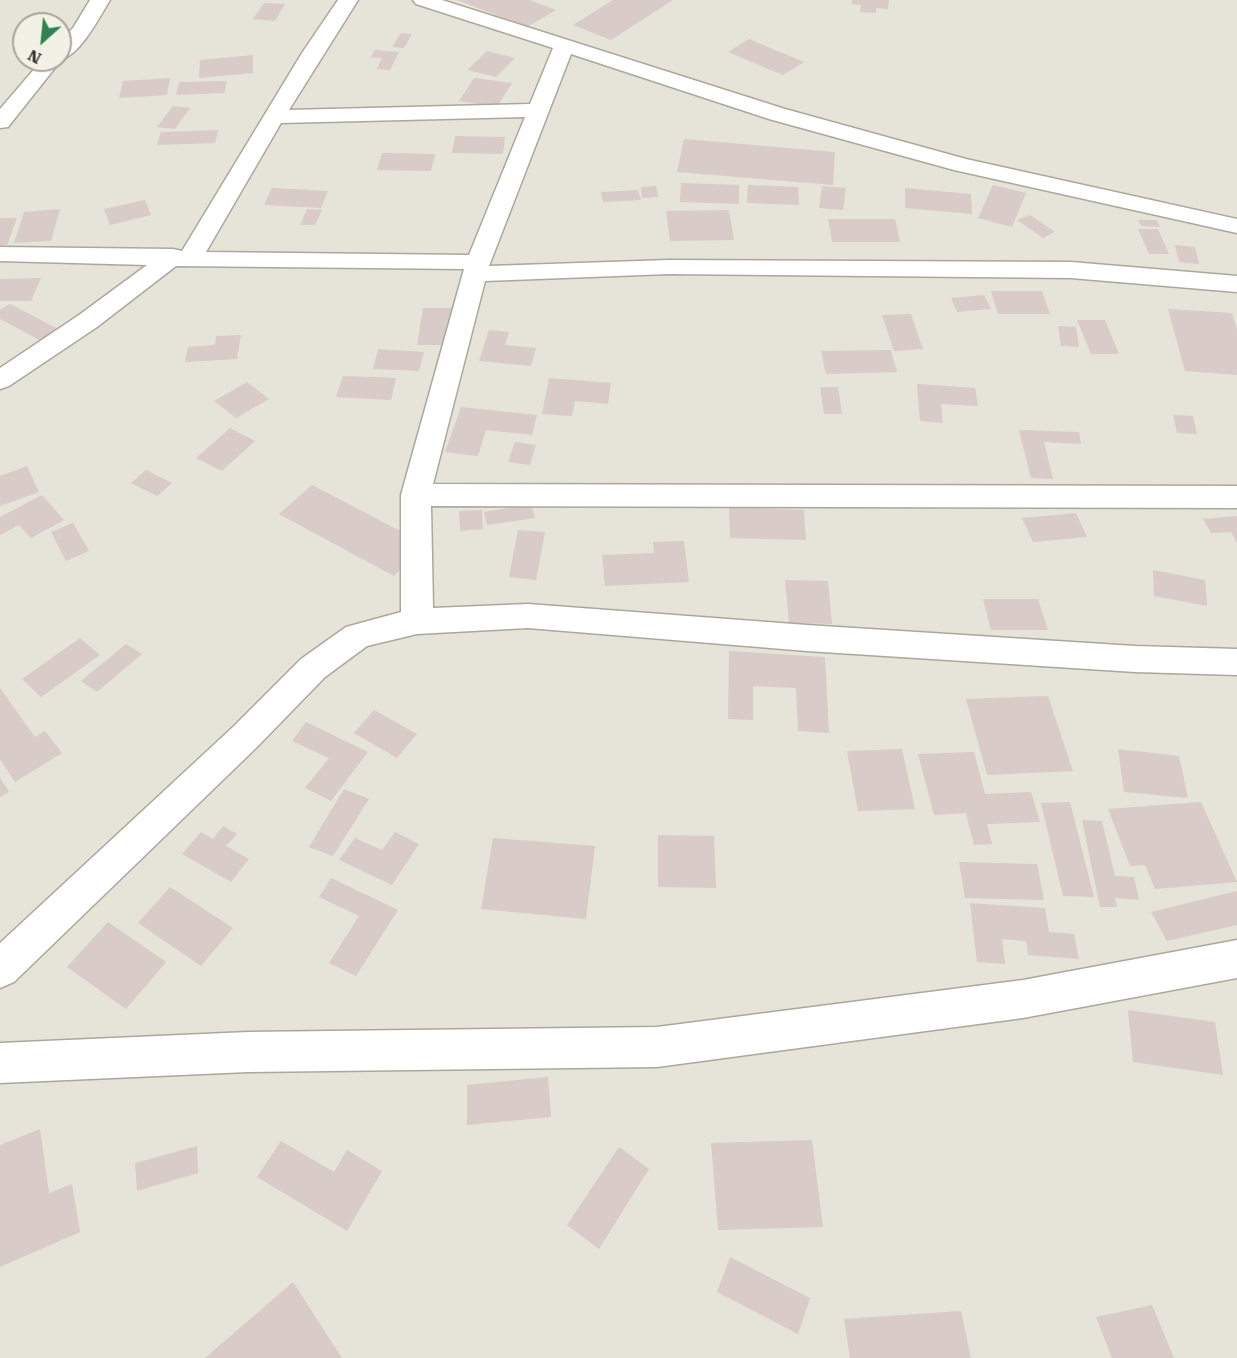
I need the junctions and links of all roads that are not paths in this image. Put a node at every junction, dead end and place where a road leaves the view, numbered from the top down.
1 (100, 0) edge
2 (348, 0) edge
3 (423, 0) edge
4 (72, 40) edge
5 (564, 46) junction
6 (43, 72) edge
7 (540, 110) junction
8 (275, 117) junction
9 (0, 122) edge
10 (1237, 226) edge
11 (0, 254) edge
12 (182, 257) junction
13 (477, 268) junction
14 (1237, 284) edge
15 (0, 381) edge
16 (416, 495) junction
17 (1237, 497) edge
18 (417, 621) junction
19 (1237, 662) edge
20 (1237, 959) edge
21 (0, 969) edge
22 (0, 1063) edge

1 - 4 street
2 - 8 street
3 - 5 street
5 - 7 street
5 - 10 street
6 - 9 street
7 - 8 street
7 - 13 street
8 - 12 street
11 - 12 street
12 - 13 street
12 - 15 street
13 - 14 street
13 - 16 street
16 - 17 street
16 - 18 street
18 - 19 street
18 - 21 street
20 - 22 street

